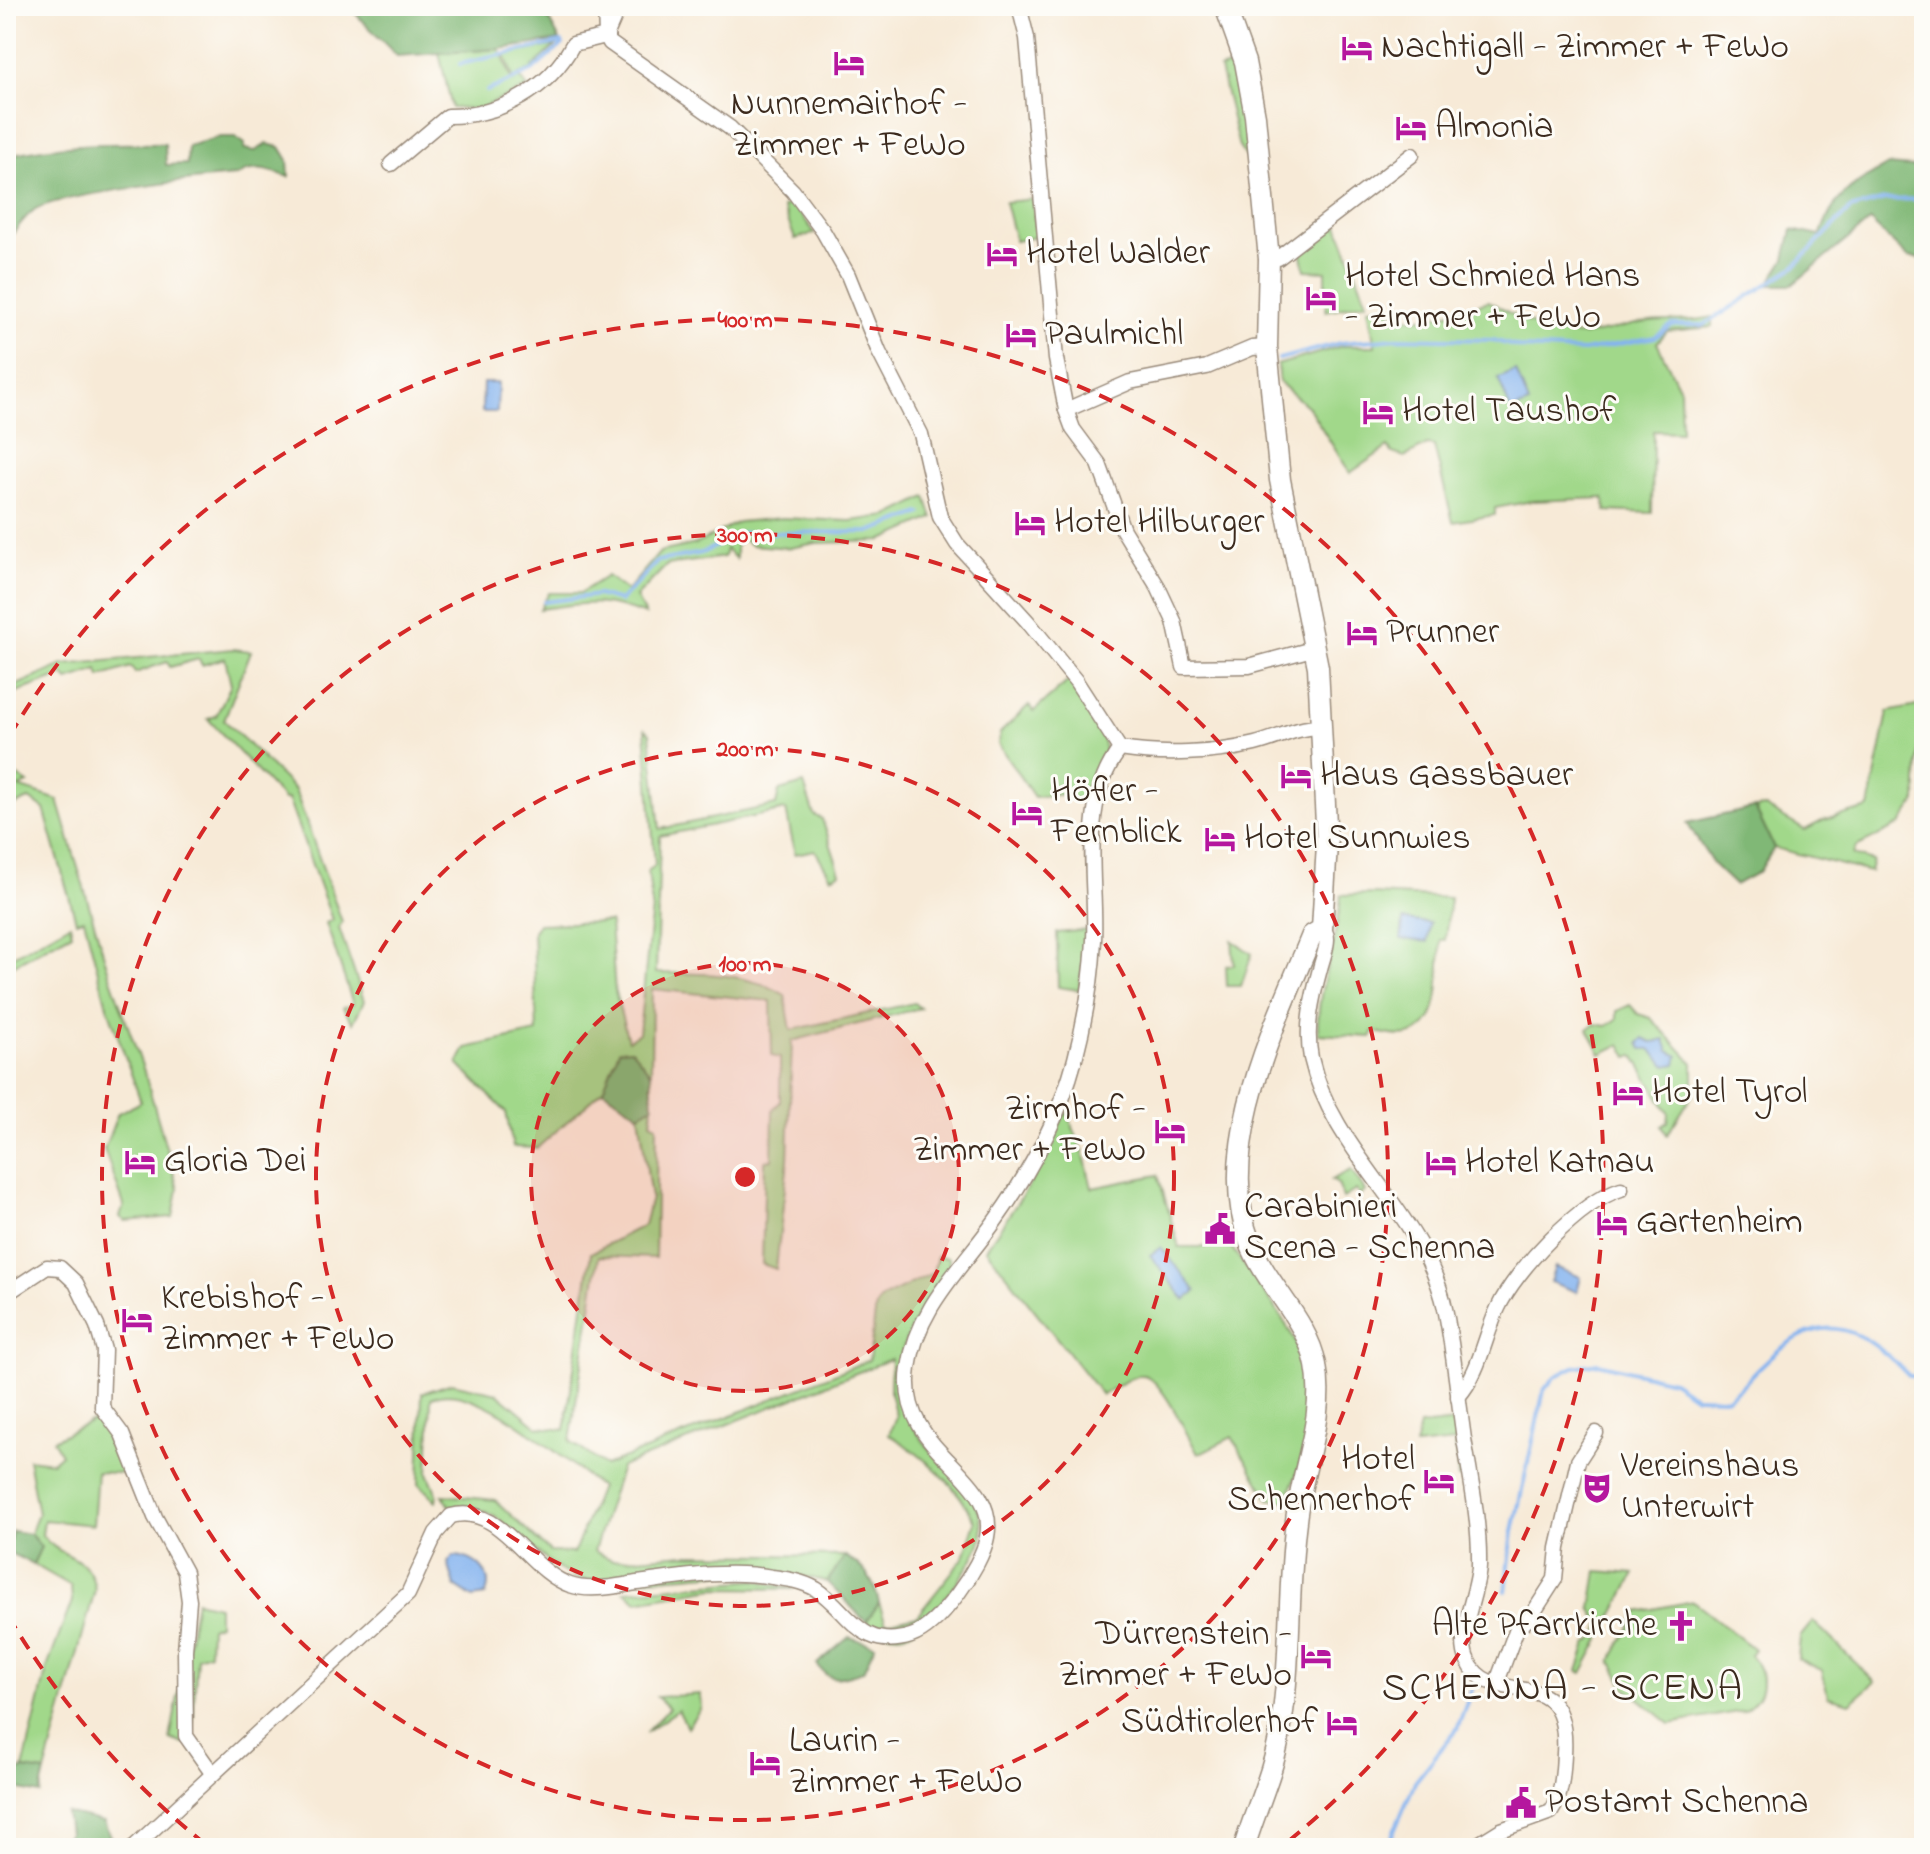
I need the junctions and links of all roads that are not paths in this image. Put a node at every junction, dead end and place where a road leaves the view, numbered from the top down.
1 (605, 6) edge
2 (619, 6) edge
3 (1019, 6) edge
4 (1225, 6) edge
5 (606, 36) junction
6 (1412, 155) dead end
7 (391, 164) dead end
8 (1269, 259) junction
9 (1267, 347) junction
10 (1066, 410) junction
11 (1316, 648) junction
12 (1321, 727) junction
13 (1120, 749) junction
14 (1322, 929) junction
15 (1621, 1189) dead end
16 (6, 1294) edge
17 (1458, 1397) junction
18 (1596, 1433) dead end
19 (1490, 1680) junction
20 (212, 1773) junction
21 (133, 1848) edge
22 (1244, 1848) edge
23 (1472, 1848) edge

1 - 5 street
2 - 5 street
3 - 10 street
4 - 8 street
5 - 7 street
5 - 13 street
6 - 8 street
8 - 9 street
9 - 10 street
9 - 11 street
10 - 11 street
11 - 12 street
12 - 13 street
12 - 14 street
13 - 20 street
14 - 17 street
14 - 22 street
15 - 17 street
16 - 20 street
17 - 19 street
18 - 19 street
19 - 23 street
20 - 21 street

